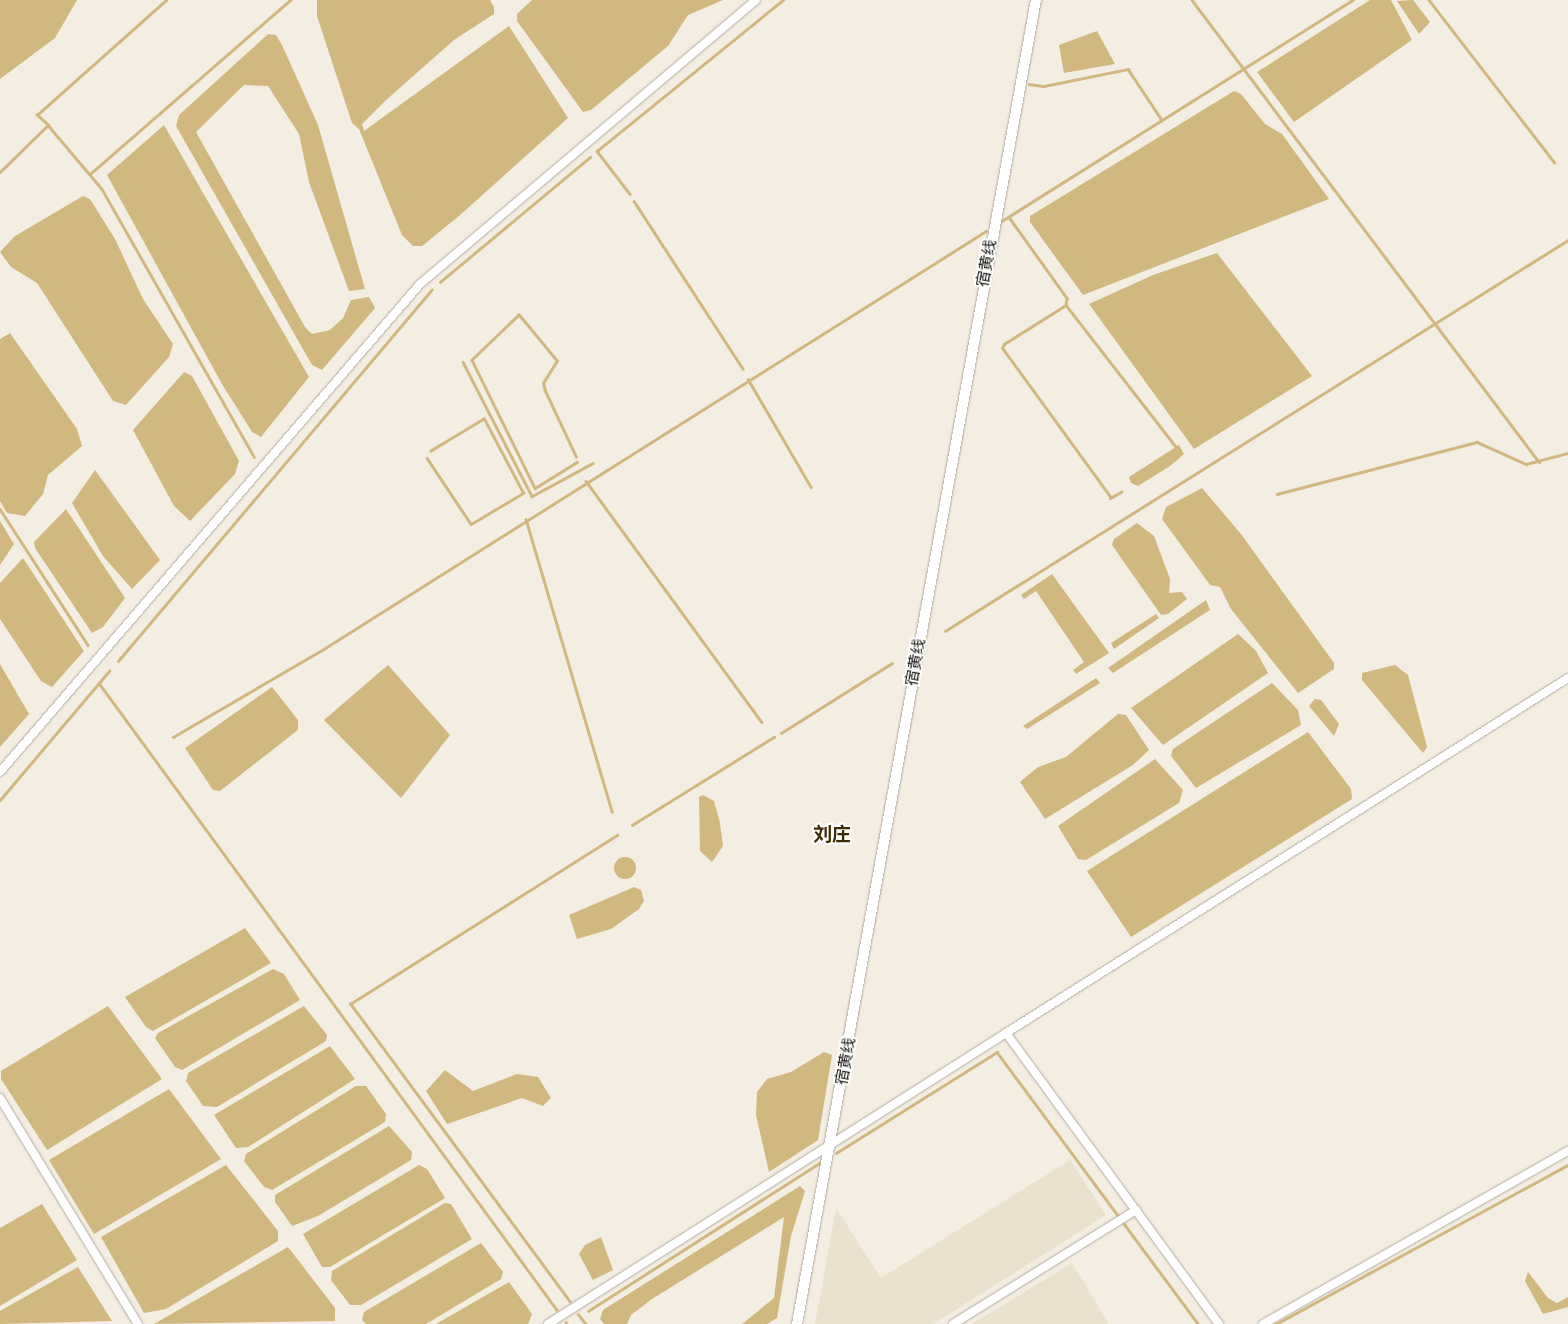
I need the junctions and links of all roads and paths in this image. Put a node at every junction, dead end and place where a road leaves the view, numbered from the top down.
1 (756, 0) edge
2 (1036, 0) edge
3 (1568, 678) edge
4 (0, 772) edge
5 (1006, 1033) junction
6 (0, 1098) edge
7 (831, 1141) junction
8 (1568, 1151) edge
9 (1136, 1210) junction
10 (138, 1324) edge
11 (548, 1324) edge
12 (797, 1324) edge
13 (953, 1324) edge
14 (1219, 1324) edge
15 (1263, 1324) edge

1 - 4 street
2 - 7 main road, 宿黄线
3 - 5 street
5 - 7 street
5 - 9 street
6 - 10 street
7 - 11 street
7 - 12 main road, 宿黄线
8 - 15 street
9 - 13 street
9 - 14 street

